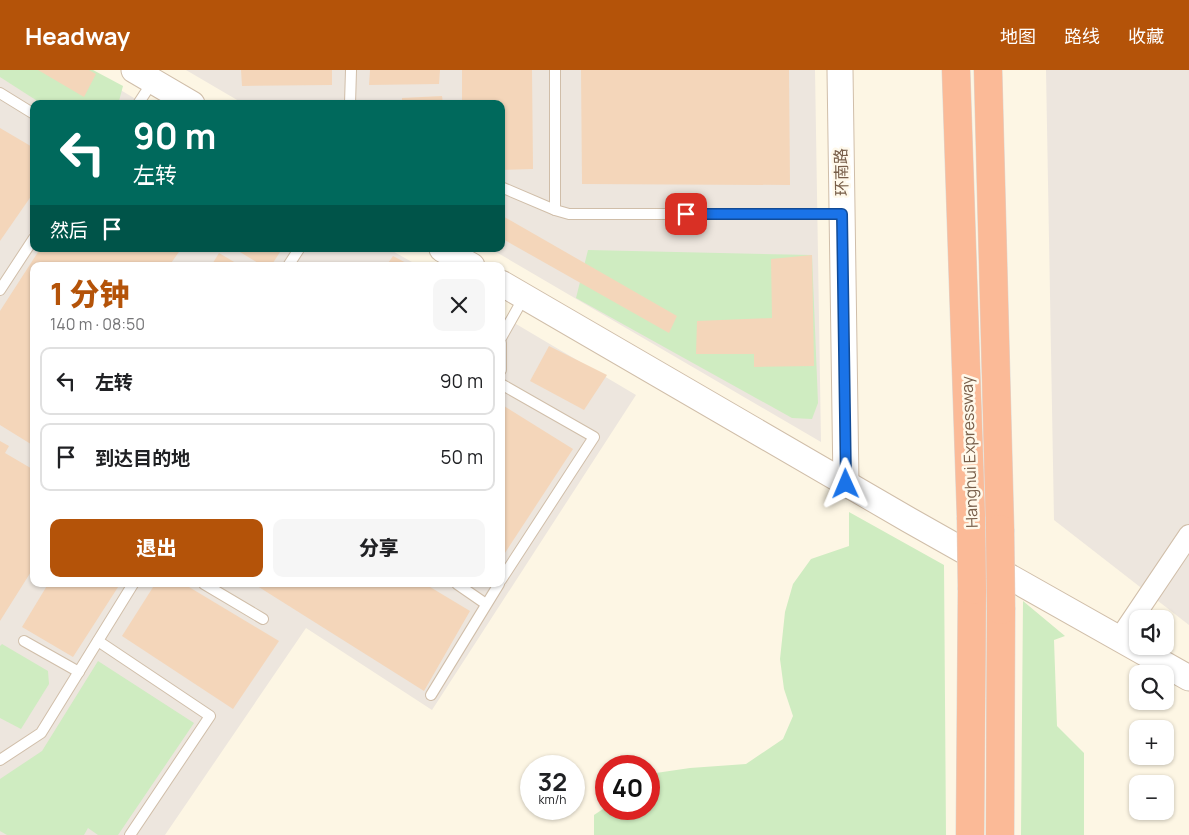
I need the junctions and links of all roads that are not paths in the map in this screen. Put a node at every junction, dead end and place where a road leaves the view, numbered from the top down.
1 (351, 70) edge
2 (554, 70) edge
3 (840, 70) edge
4 (956, 70) edge
5 (988, 70) edge
6 (144, 75) edge
7 (0, 93) edge
8 (139, 100) edge
9 (185, 100) edge
10 (350, 100) edge
11 (30, 112) edge
12 (505, 189) edge
13 (555, 210) junction
14 (842, 214) junction
15 (30, 244) edge
16 (447, 252) edge
17 (465, 262) edge
18 (505, 285) edge
19 (0, 290) edge
20 (524, 297) junction
21 (505, 331) edge
22 (505, 386) edge
23 (846, 484) junction
24 (1189, 535) edge
25 (505, 574) edge
26 (131, 587) edge
27 (209, 587) edge
28 (461, 587) edge
29 (497, 587) edge
30 (486, 604) junction
31 (263, 619) dead end
32 (1119, 639) junction
33 (24, 641) dead end
34 (98, 641) junction
35 (79, 672) junction
36 (1189, 678) edge
37 (431, 694) dead end
38 (0, 760) edge
39 (130, 835) edge
40 (970, 835) edge
41 (1000, 835) edge

1 - 10 lane
2 - 13 lane
3 - 14 street, 环南路
4 - 40 highway, Hanghui Expressway, bridge
5 - 41 highway, Hanghui Expressway, bridge
6 - 8 lane
6 - 9 street
7 - 11 lane
12 - 13 lane
13 - 14 lane
14 - 23 street, 环南路
15 - 19 lane
16 - 17 street
18 - 20 street
20 - 21 lane
20 - 23 street
22 - 25 lane
23 - 32 street
24 - 32 street
26 - 34 lane
27 - 31 lane
28 - 30 lane
29 - 30 lane
30 - 37 lane
32 - 36 street
33 - 35 lane
34 - 35 lane
34 - 39 lane
35 - 38 lane

